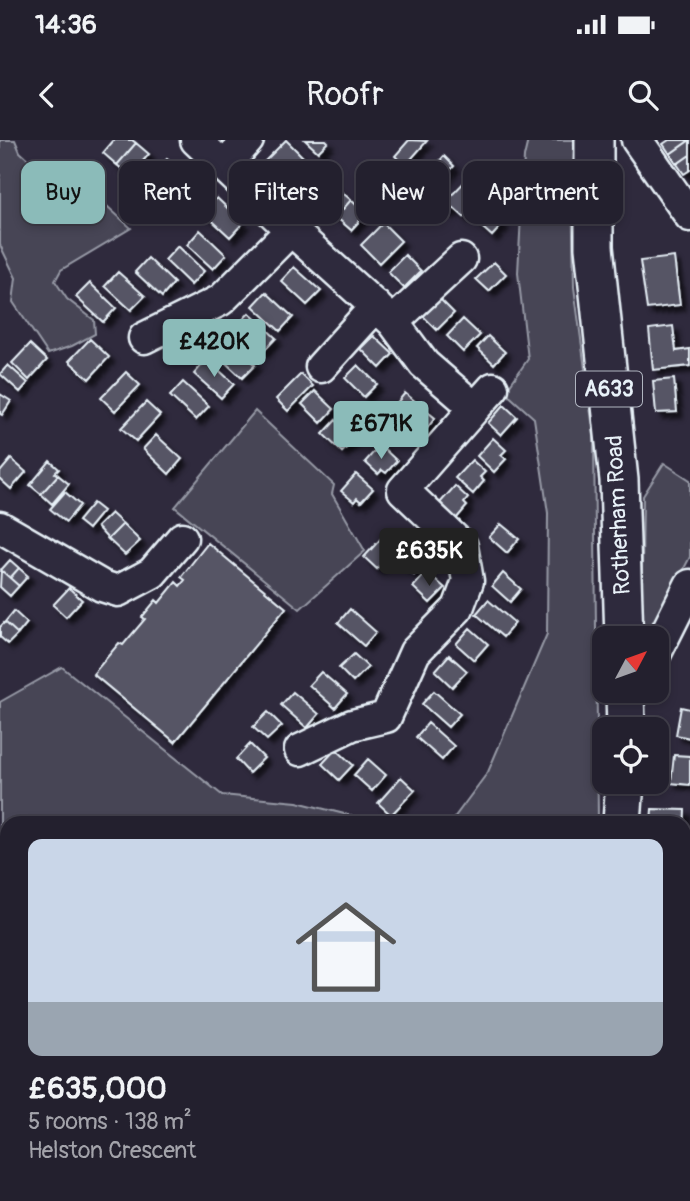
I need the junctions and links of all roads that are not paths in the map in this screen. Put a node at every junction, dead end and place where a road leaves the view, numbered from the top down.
1 (196, 140) edge
2 (248, 140) edge
3 (594, 140) edge
4 (637, 140) edge
5 (225, 166) junction
6 (690, 216) edge
7 (291, 230) junction
8 (461, 259) dead end
9 (385, 314) junction
10 (144, 338) dead end
11 (321, 367) dead end
12 (0, 527) edge
13 (182, 538) dead end
14 (690, 585) edge
15 (624, 626) edge
16 (669, 627) edge
17 (300, 750) dead end
18 (624, 794) edge
19 (622, 816) edge

1 - 5 street
2 - 5 street
3 - 15 main road, Rotherham Road / A633
4 - 6 street
5 - 7 street
7 - 9 street
7 - 10 street
8 - 9 street
9 - 11 street
9 - 17 street
12 - 13 street
14 - 16 street
18 - 19 main road

